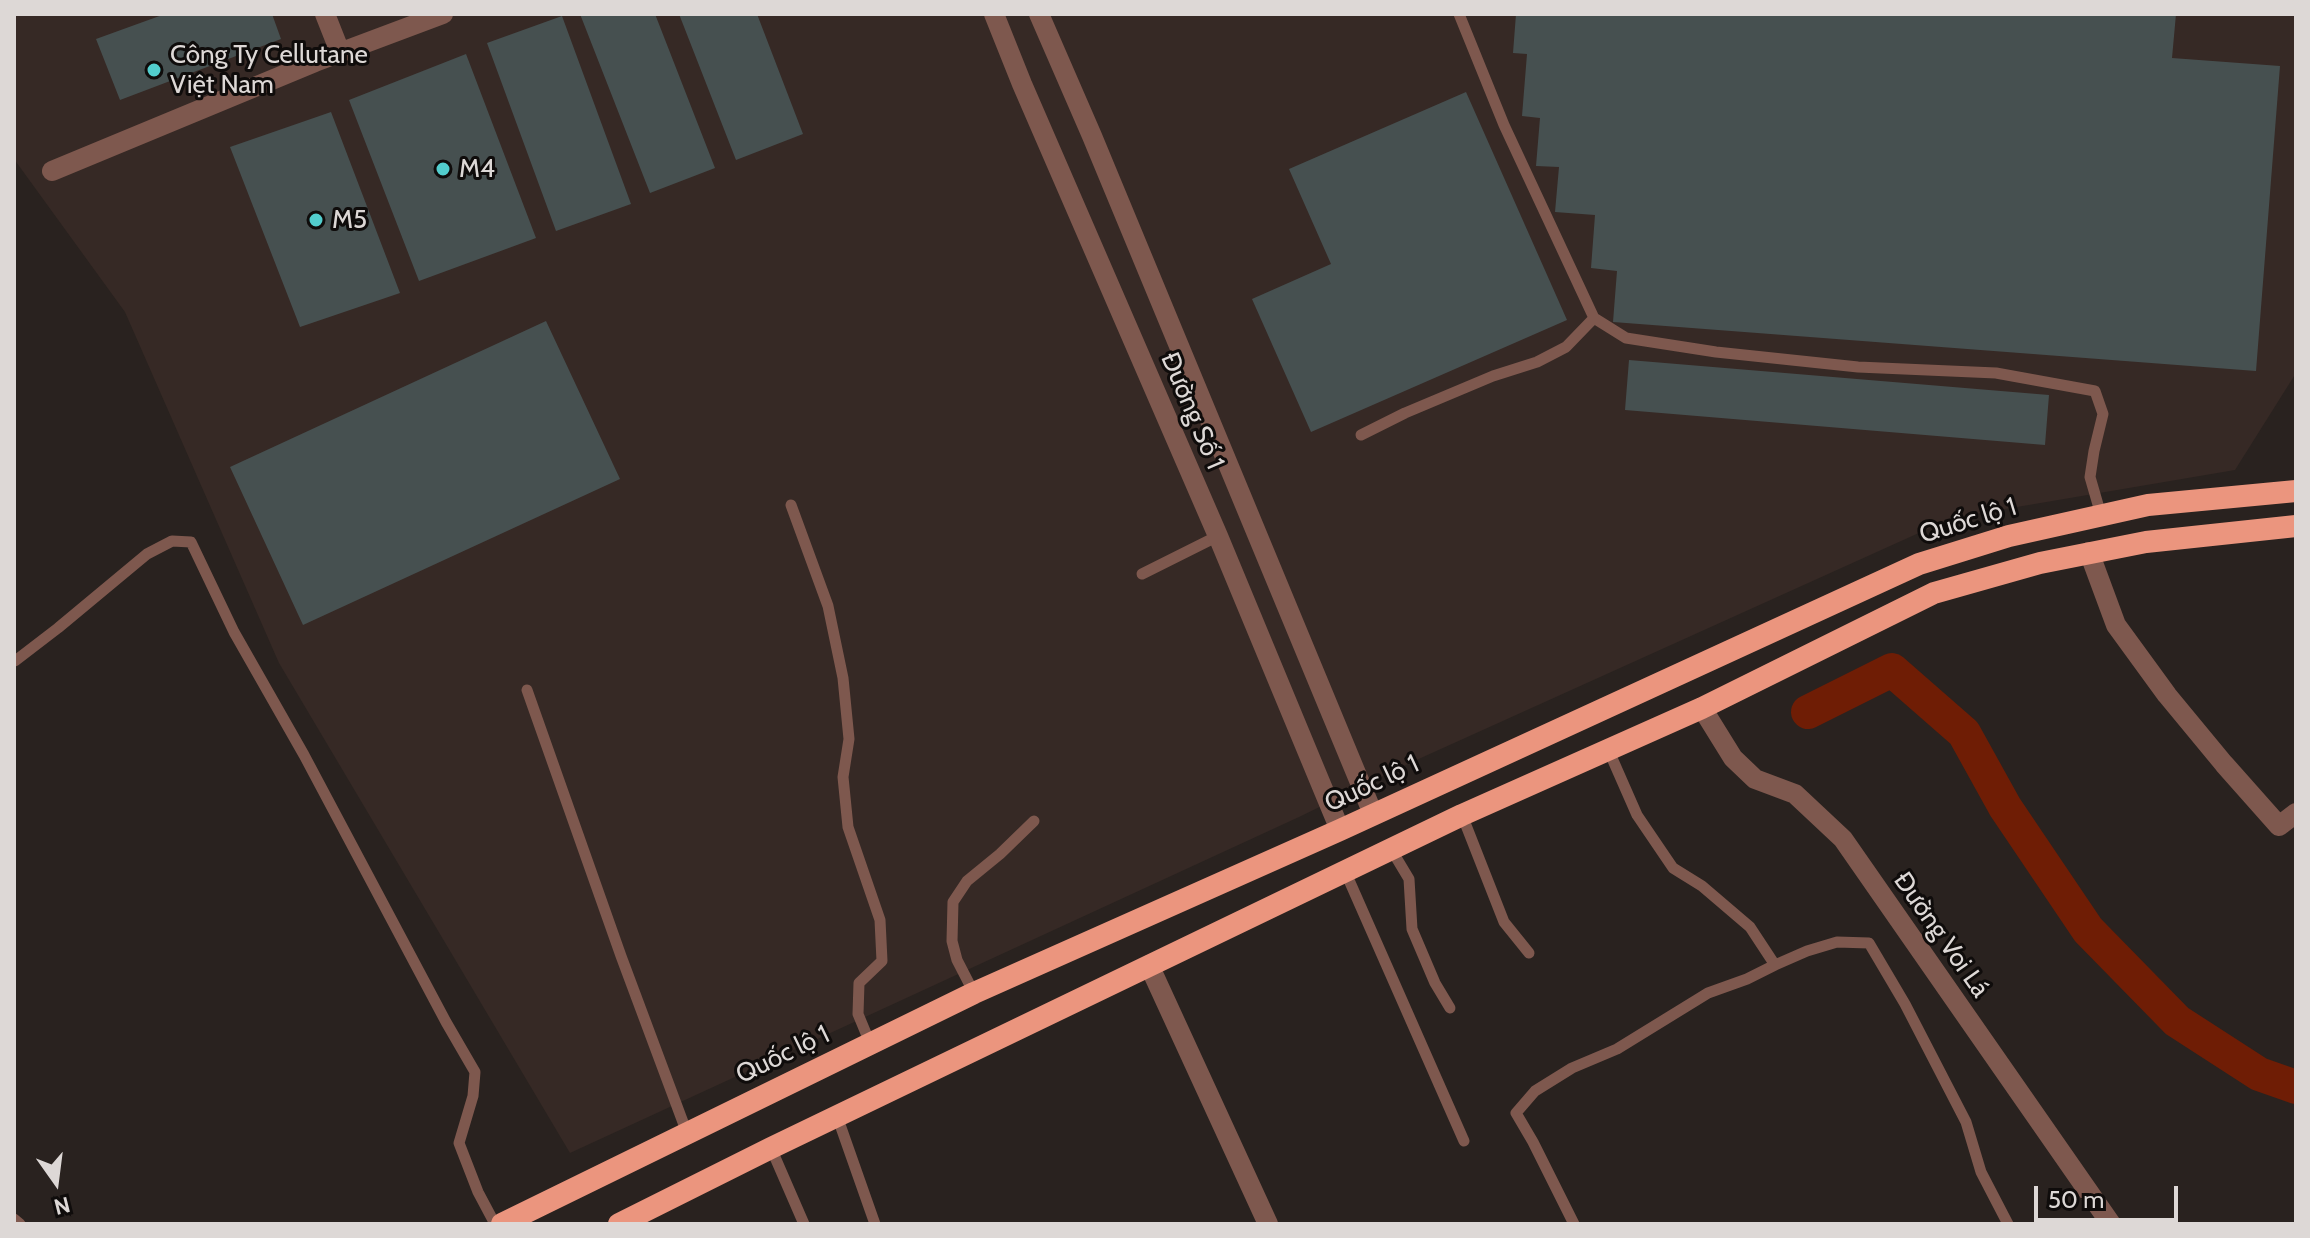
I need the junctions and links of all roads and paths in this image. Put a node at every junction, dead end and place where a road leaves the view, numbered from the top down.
1 (325, 14) edge
2 (443, 14) edge
3 (994, 14) edge
4 (1039, 14) edge
5 (1459, 14) edge
6 (340, 52) junction
7 (52, 171) dead end
8 (1594, 318) junction
9 (1361, 435) dead end
10 (2296, 491) edge
11 (791, 505) dead end
12 (2101, 515) junction
13 (2296, 526) edge
14 (1218, 536) junction
15 (2089, 552) junction
16 (1142, 574) dead end
17 (15, 661) edge
18 (527, 690) dead end
19 (1702, 708) junction
20 (1608, 749) junction
21 (2296, 813) edge
22 (1373, 814) junction
23 (1462, 815) junction
24 (1034, 821) dead end
25 (1340, 830) junction
26 (1391, 849) junction
27 (1352, 868) junction
28 (1529, 953) dead end
29 (1149, 965) junction
30 (1775, 965) junction
31 (974, 993) junction
32 (1450, 1008) dead end
33 (870, 1043) junction
34 (837, 1116) junction
35 (687, 1133) junction
36 (1464, 1141) dead end
37 (771, 1148) junction
38 (14, 1219) edge
39 (20, 1224) edge
40 (495, 1224) edge
41 (502, 1224) edge
42 (619, 1224) edge
43 (804, 1224) edge
44 (875, 1224) edge
45 (1268, 1224) edge
46 (1574, 1224) edge
47 (2008, 1224) edge
48 (2111, 1224) edge

1 - 6 street
2 - 6 street
3 - 14 street, Đường Số 1
4 - 22 street, Đường Số 1
5 - 8 lane
6 - 7 street
8 - 9 lane
8 - 12 lane
10 - 12 highway, Quốc lộ 1
11 - 33 lane
12 - 22 highway, Quốc lộ 1
13 - 15 highway
14 - 16 lane
14 - 25 street, Đường Số 1
15 - 19 highway
15 - 21 street
17 - 40 lane
18 - 35 lane
19 - 20 highway
19 - 48 street, Đường Voi Lá
20 - 23 highway
20 - 30 lane
22 - 25 highway, Quốc lộ 1
22 - 26 highway
23 - 26 highway
23 - 28 lane
24 - 31 lane
25 - 27 highway
25 - 31 highway, Quốc lộ 1
26 - 27 highway
26 - 32 lane
27 - 29 highway
27 - 36 lane
29 - 34 highway
29 - 45 street
30 - 46 lane
30 - 47 lane
31 - 33 highway, Quốc lộ 1
33 - 35 highway, Quốc lộ 1
34 - 37 highway
34 - 44 lane
35 - 41 highway, Quốc lộ 1
37 - 42 highway
37 - 43 lane
38 - 39 lane

